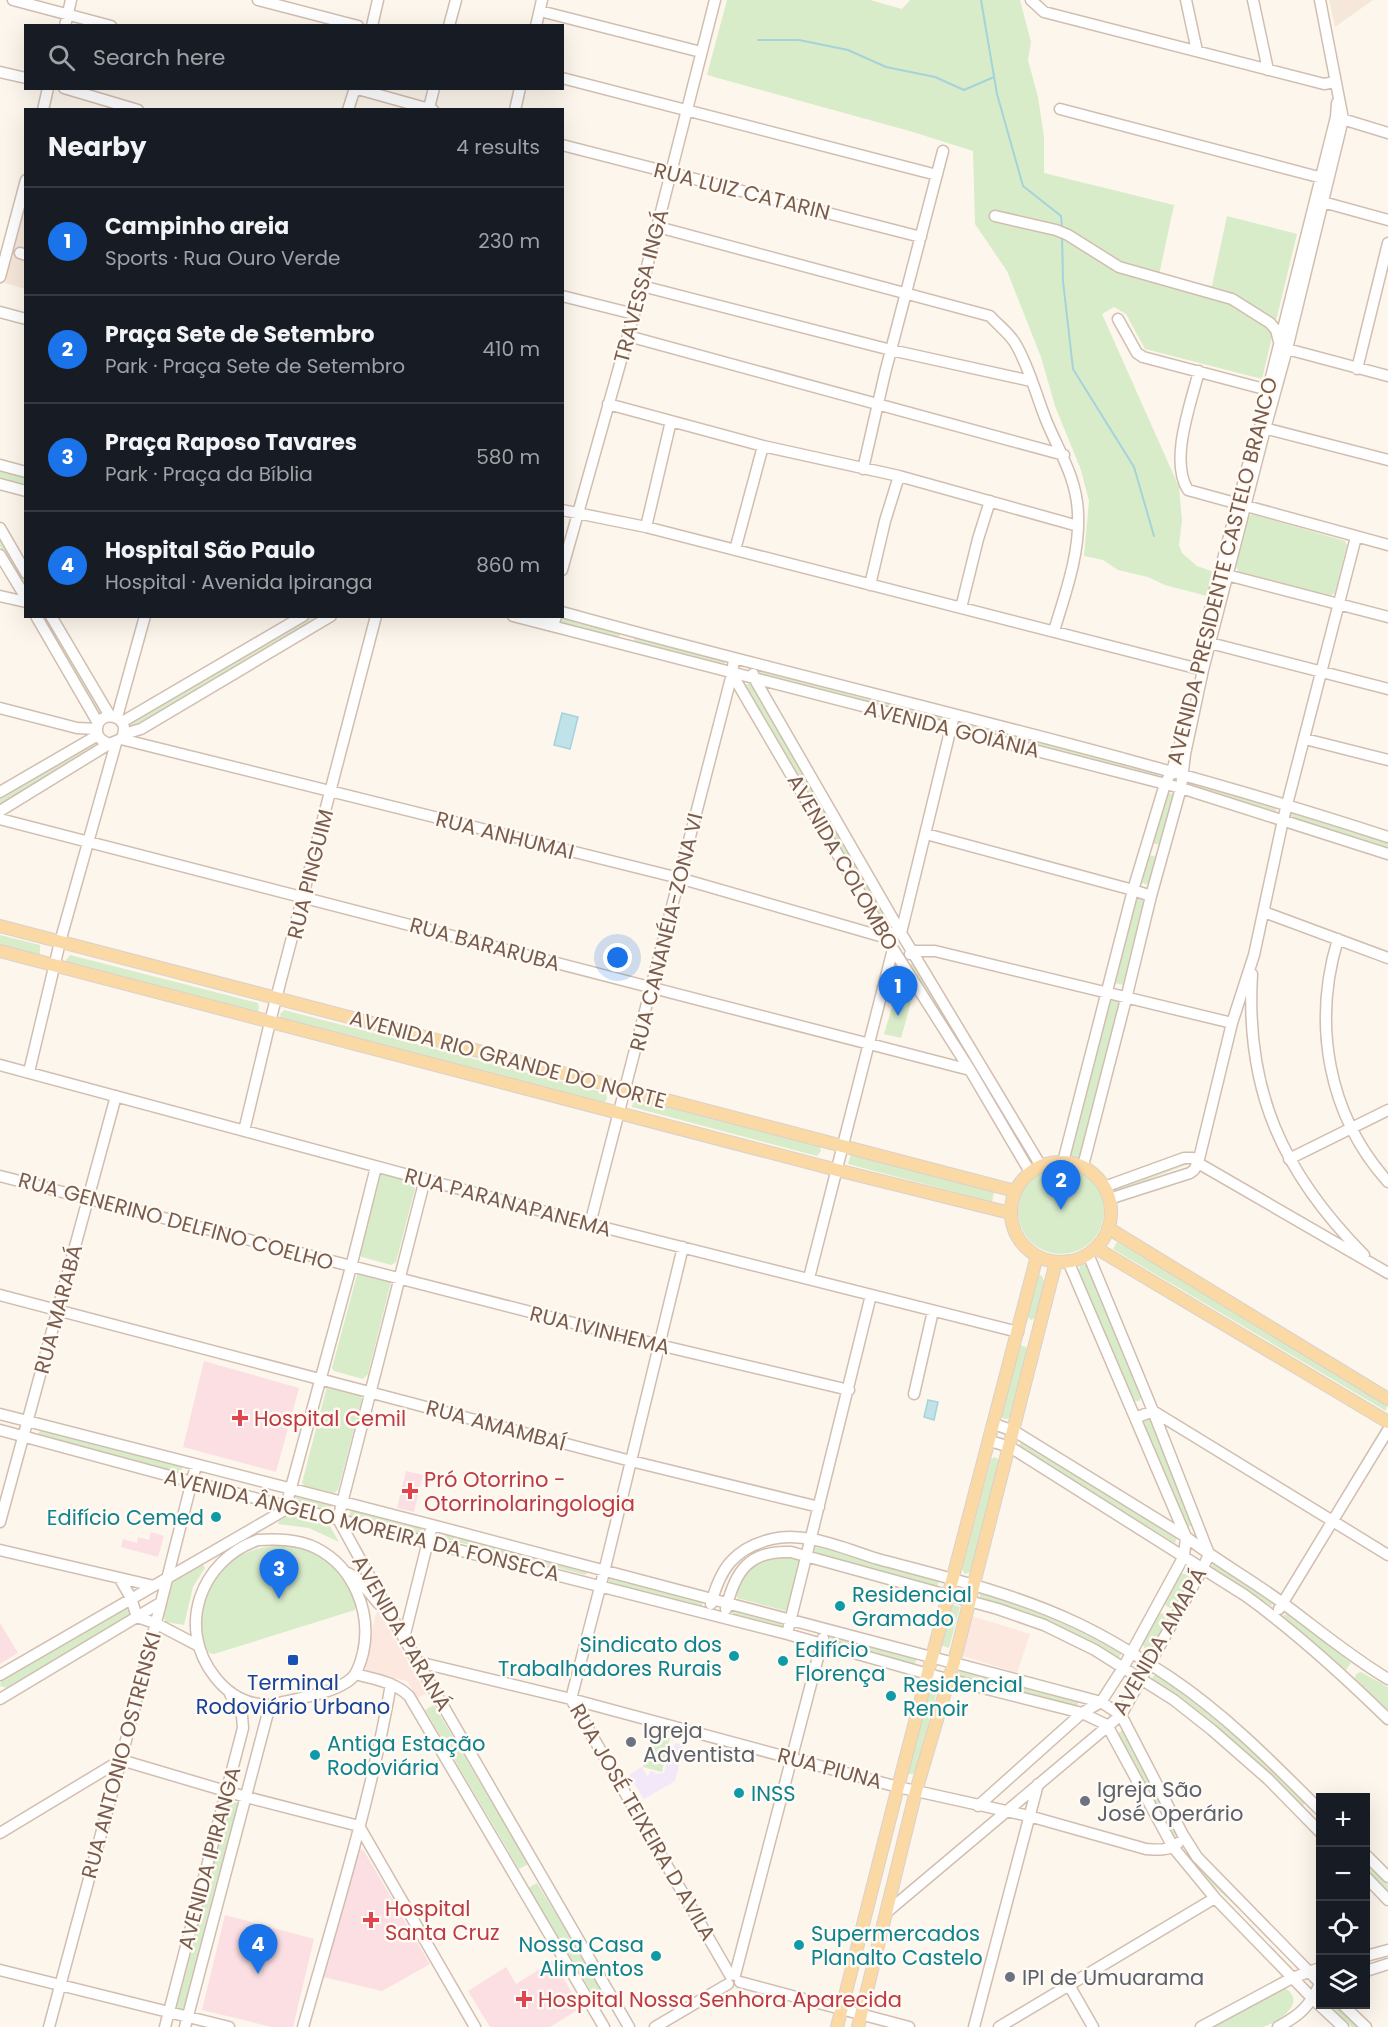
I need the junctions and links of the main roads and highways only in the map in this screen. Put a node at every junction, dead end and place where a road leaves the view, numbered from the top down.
1 (0, 926) edge
2 (0, 951) edge
3 (1015, 1191) junction
4 (1010, 1213) junction
5 (1108, 1228) junction
6 (1092, 1251) junction
7 (1037, 1256) junction
8 (1062, 1262) junction
9 (1018, 1332) junction
10 (1036, 1336) junction
11 (1388, 1399) edge
12 (1388, 1422) edge
13 (853, 1965) junction
14 (872, 1970) junction
15 (839, 2018) edge
16 (859, 2021) edge

1 - 3 main road, AVENIDA RIO GRANDE DO NORTE
2 - 4 main road, AVENIDA RIO GRANDE DO NORTE
3 - 4 main road
3 - 5 main road
4 - 7 main road
5 - 6 main road
5 - 11 main road
6 - 8 main road
6 - 12 main road
7 - 8 main road
7 - 9 main road
8 - 10 main road
9 - 10 main road
9 - 13 main road
10 - 14 main road
13 - 14 main road
13 - 15 main road
14 - 16 main road
15 - 16 main road

